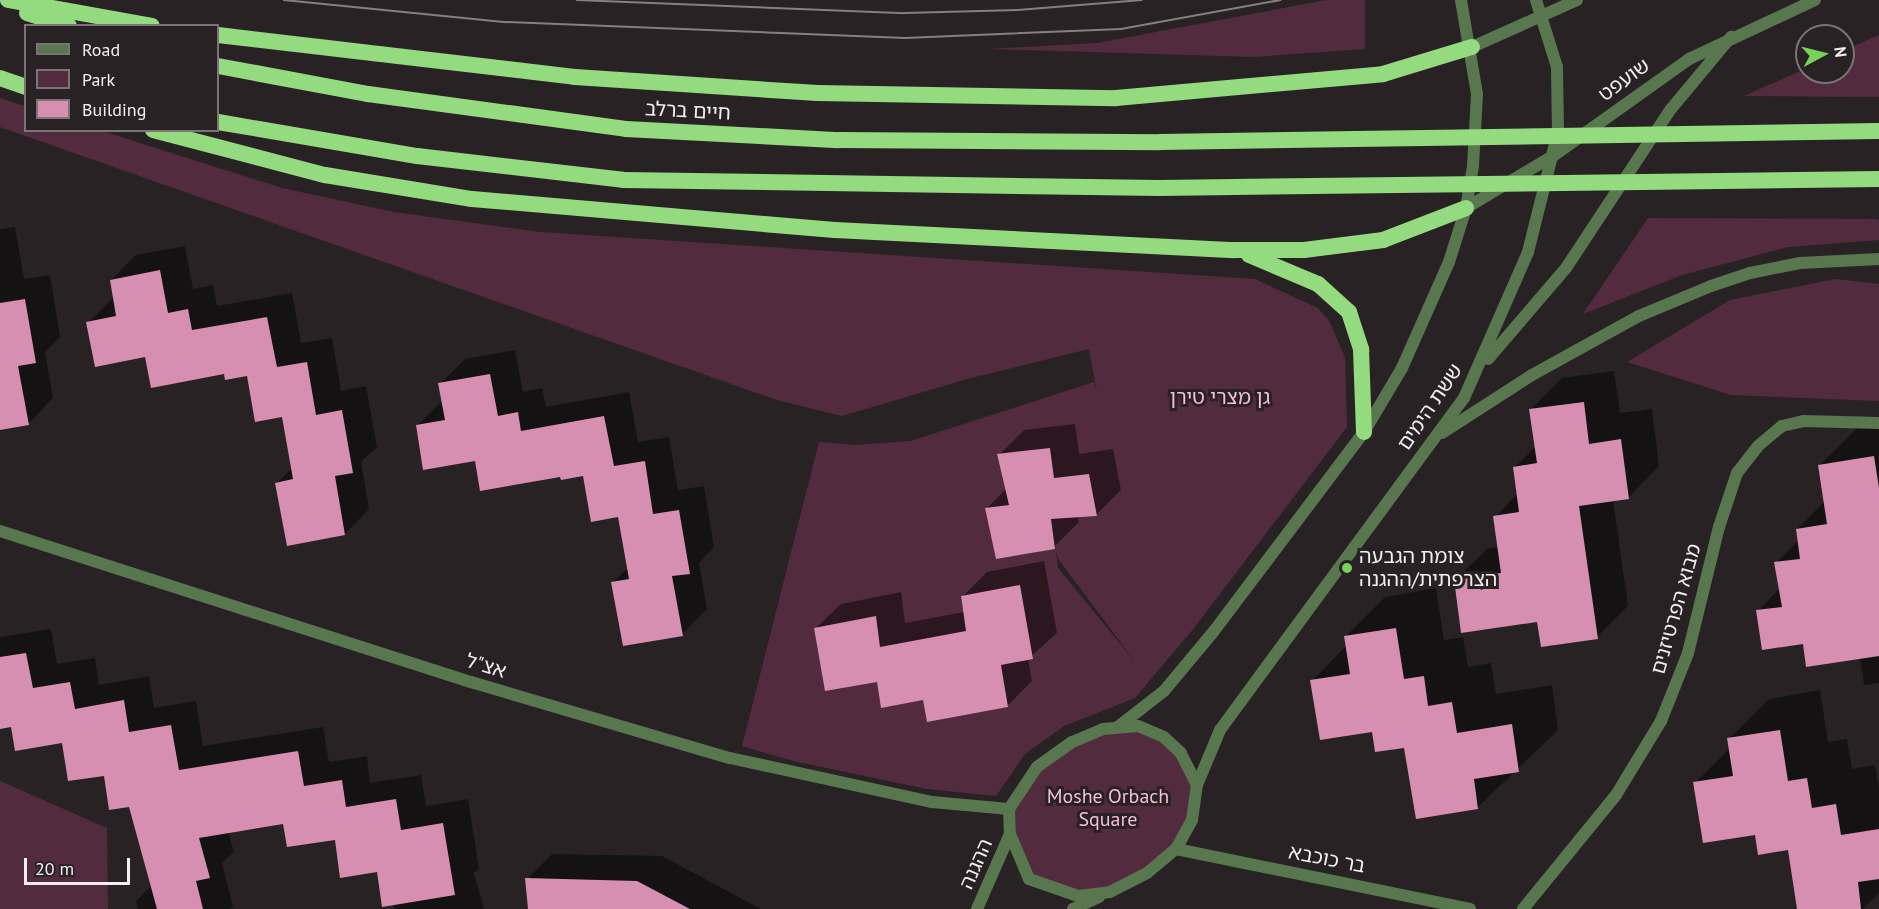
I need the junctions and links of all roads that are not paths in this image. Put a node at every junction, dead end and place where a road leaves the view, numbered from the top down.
1 (8, 0) edge
2 (1461, 0) edge
3 (1536, 0) edge
4 (1577, 0) edge
5 (1815, 0) edge
6 (0, 4) edge
7 (1542, 16) junction
8 (63, 24) edge
9 (141, 24) edge
10 (219, 35) edge
11 (1731, 38) junction
12 (1472, 46) junction
13 (219, 66) edge
14 (0, 76) edge
15 (24, 80) edge
16 (24, 86) edge
17 (219, 123) edge
18 (1879, 130) edge
19 (161, 132) edge
20 (1553, 156) junction
21 (1879, 179) edge
22 (1466, 208) junction
23 (1234, 250) junction
24 (1879, 259) edge
25 (1479, 369) junction
26 (1879, 423) edge
27 (1364, 432) junction
28 (1434, 439) junction
29 (0, 531) edge
30 (1119, 726) junction
31 (1197, 785) junction
32 (1009, 809) junction
33 (1010, 834) junction
34 (1176, 849) junction
35 (1110, 892) junction
36 (977, 909) edge
37 (1073, 909) edge
38 (1470, 909) edge
39 (1523, 909) edge

1 - 9 highway
2 - 12 street, ששת הימים
3 - 7 street, ששת הימים
4 - 7 street
5 - 11 street, שועפט
6 - 8 highway
7 - 12 street
7 - 20 street, ששת הימים
10 - 12 highway
11 - 20 street, שועפט
11 - 25 street
12 - 22 street, ששת הימים
13 - 18 highway, חיים ברלב, bridge
14 - 15 highway
14 - 16 highway
17 - 21 highway, bridge
19 - 23 highway
20 - 22 street, שועפט
20 - 25 street, ששת הימים
22 - 23 highway
22 - 27 street, ששת הימים
23 - 27 highway
24 - 28 street
25 - 28 street, ששת הימים
26 - 39 street, מבוא הפרטיזנים
27 - 30 street, ששת הימים
28 - 31 street, ששת הימים
29 - 32 street, אצ"ל
30 - 31 street
30 - 32 street
31 - 34 street
32 - 33 street
33 - 35 street
33 - 36 street, ההגנה
34 - 35 street
34 - 38 street, בר כוכבא
35 - 37 street

